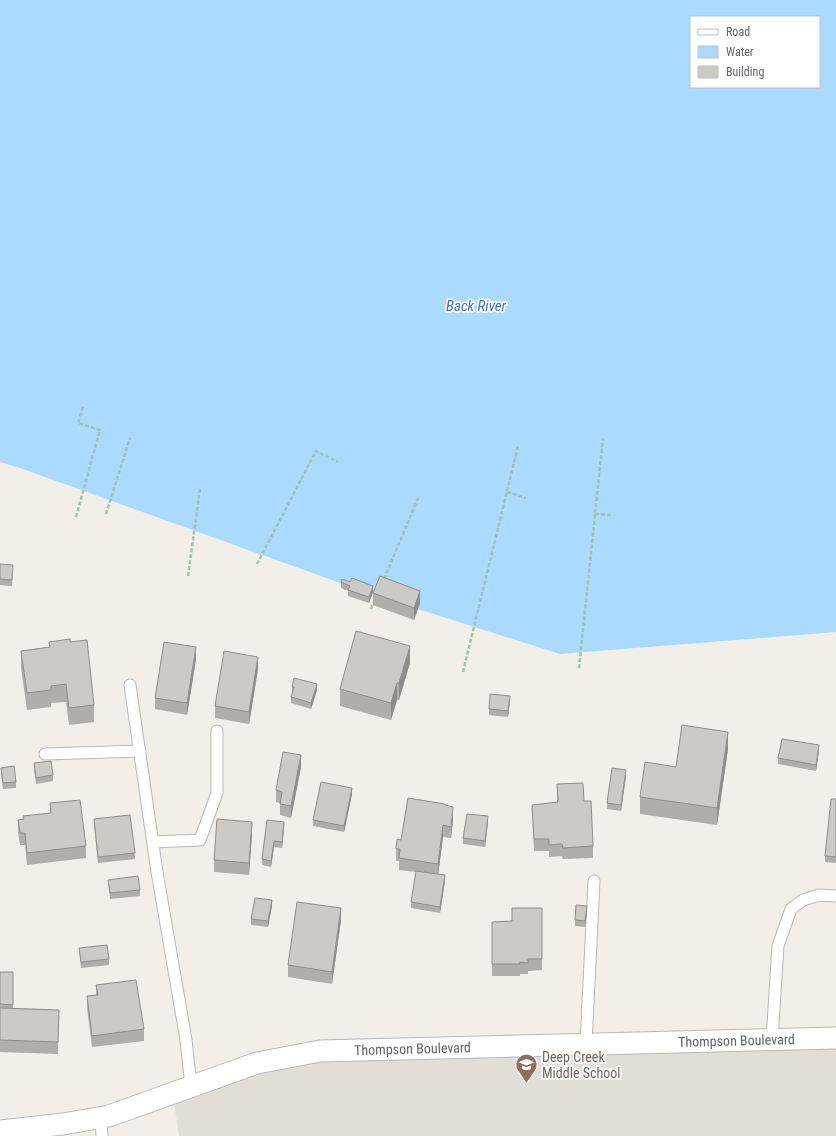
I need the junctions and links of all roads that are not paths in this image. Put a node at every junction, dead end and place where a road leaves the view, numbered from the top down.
1 (130, 685) dead end
2 (217, 731) dead end
3 (140, 751) junction
4 (45, 754) dead end
5 (153, 842) junction
6 (594, 881) dead end
7 (836, 896) edge
8 (836, 1038) edge
9 (772, 1040) junction
10 (586, 1044) junction
11 (191, 1086) junction
12 (102, 1127) edge
13 (0, 1131) edge
14 (25, 1133) edge

1 - 3 lane
2 - 5 lane
3 - 4 lane
3 - 5 lane
5 - 11 lane
6 - 10 lane
7 - 9 lane
8 - 9 street, Thompson Boulevard
9 - 10 street, Thompson Boulevard
10 - 11 street, Thompson Boulevard
11 - 12 street, Thompson Boulevard
12 - 14 street, Thompson Boulevard
13 - 14 street, Thompson Boulevard

